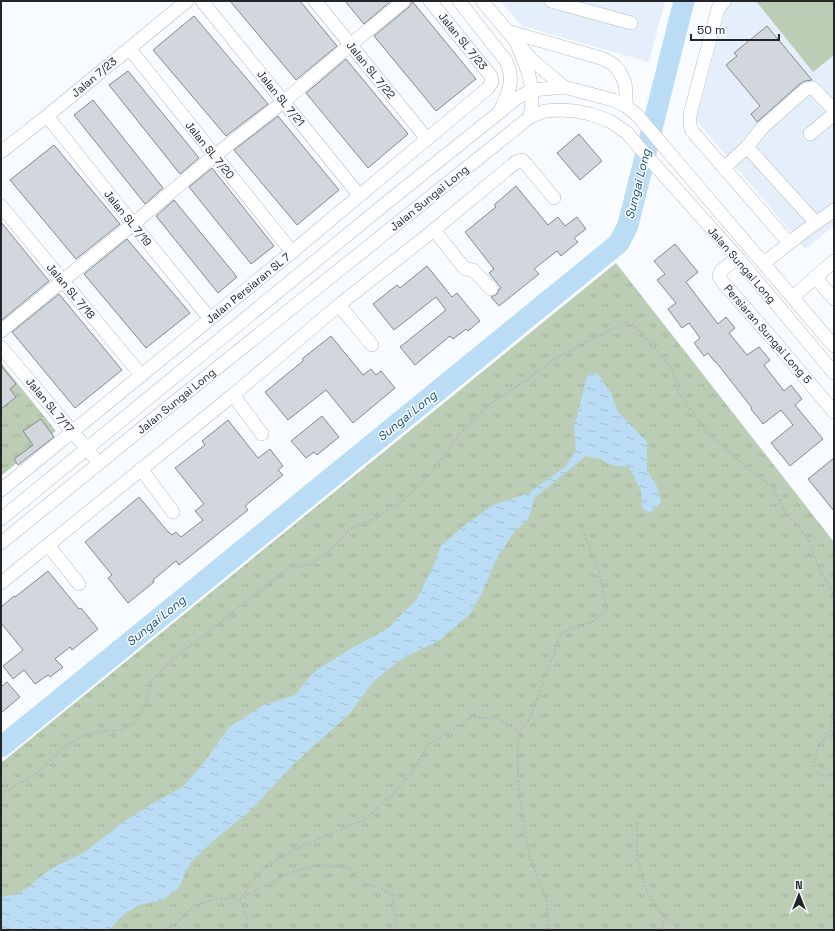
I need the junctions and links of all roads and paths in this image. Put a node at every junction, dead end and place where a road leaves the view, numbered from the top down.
1 (186, 1) edge
2 (202, 1) edge
3 (315, 1) edge
4 (404, 1) edge
5 (430, 1) edge
6 (459, 1) edge
7 (482, 1) edge
8 (551, 1) edge
9 (724, 1) edge
10 (631, 23) dead end
11 (507, 31) junction
12 (516, 41) junction
13 (350, 45) junction
14 (128, 48) junction
15 (492, 82) joint
16 (564, 87) junction
17 (532, 90) junction
18 (283, 102) junction
19 (626, 106) junction
20 (501, 110) junction
21 (834, 110) edge
22 (834, 114) edge
23 (47, 116) junction
24 (530, 117) junction
25 (810, 134) dead end
26 (427, 139) junction
27 (747, 147) junction
28 (1, 152) edge
29 (214, 156) junction
30 (724, 168) junction
31 (359, 195) junction
32 (554, 198) dead end
33 (1, 206) edge
34 (834, 210) edge
35 (816, 223) junction
36 (133, 224) junction
37 (434, 230) junction
38 (789, 243) junction
39 (292, 252) junction
40 (737, 257) junction
41 (834, 261) edge
42 (764, 263) junction
43 (815, 277) junction
44 (62, 281) junction
45 (491, 290) dead end
46 (792, 297) junction
47 (834, 299) edge
48 (339, 305) junction
49 (210, 319) junction
50 (1, 331) edge
51 (372, 345) dead end
52 (834, 346) edge
53 (1, 347) edge
54 (834, 373) edge
55 (141, 375) junction
56 (232, 395) junction
57 (834, 412) edge
58 (72, 431) junction
59 (262, 434) dead end
60 (88, 449) junction
61 (99, 463) junction
62 (141, 469) junction
63 (1, 490) edge
64 (173, 512) dead end
65 (1, 519) edge
66 (583, 531) dead end
67 (1, 543) edge
68 (48, 544) junction
69 (1, 583) edge
70 (79, 584) dead end
71 (834, 595) edge
72 (834, 706) edge
73 (519, 732) junction
74 (834, 775) edge
75 (1, 795) edge
76 (637, 822) dead end
77 (240, 899) junction
78 (665, 918) junction
79 (166, 930) edge
80 (245, 930) edge
81 (397, 930) edge
82 (548, 930) edge
83 (660, 930) edge
84 (677, 930) edge

1 - 14 street, Jalan 7/23
2 - 18 street, Jalan SL 7/21
3 - 13 street, Jalan SL 7/22
4 - 13 street
5 - 15 street, Jalan SL 7/23
6 - 20 street
7 - 11 street
8 - 10 street
9 - 30 street
11 - 12 street
11 - 19 street
12 - 16 street
12 - 17 street
13 - 18 street
13 - 26 street, Jalan SL 7/22
14 - 23 street, Jalan 7/23
14 - 29 street, Jalan SL 7/20
15 - 26 street, Jalan Persiaran SL 7
16 - 17 street, Jalan Sungai Long
16 - 19 street, Jalan Sungai Long
17 - 20 street, Jalan Sungai Long
17 - 24 street
18 - 29 street
18 - 31 street, Jalan SL 7/21
19 - 42 street, Jalan Sungai Long
20 - 60 street, Jalan Sungai Long
21 - 27 street
22 - 25 street
23 - 28 street, Jalan 7/23
23 - 36 street, Jalan SL 7/19
24 - 40 street, Jalan Sungai Long
24 - 61 street, Jalan Sungai Long
26 - 31 street, Jalan Persiaran SL 7
27 - 30 street
27 - 35 street
29 - 36 street
29 - 39 street, Jalan SL 7/20
30 - 38 street
31 - 39 street, Jalan Persiaran SL 7
32 - 37 street
33 - 44 street, Jalan SL 7/18
34 - 35 street
35 - 38 street
36 - 44 street
36 - 49 street, Jalan SL 7/19
37 - 45 street
37 - 48 street
38 - 42 street
39 - 49 street, Jalan Persiaran SL 7
40 - 54 street, Jalan Sungai Long
40 - 57 street, Persiaran Sungai Long 5
41 - 43 street
42 - 46 street, Jalan Sungai Long
43 - 46 street
43 - 47 street
44 - 50 street
44 - 55 street, Jalan SL 7/18
46 - 52 street, Jalan Sungai Long
48 - 51 street
48 - 56 street
49 - 55 street, Jalan Persiaran SL 7
53 - 58 street, Jalan SL 7/17
55 - 58 street, Jalan Persiaran SL 7
56 - 59 street
56 - 62 street
58 - 60 street, Jalan SL 7/17
58 - 63 street, Jalan Persiaran SL 7
60 - 61 street, Jalan SL 7/17
60 - 65 street, Jalan Sungai Long
61 - 67 street, Jalan Sungai Long
62 - 64 street
62 - 68 street
66 - 73 path
68 - 69 street
68 - 70 street
71 - 75 path
72 - 74 path
73 - 77 path
73 - 82 path
76 - 78 path
77 - 79 path
77 - 80 path
77 - 81 path
78 - 83 path
78 - 84 path

